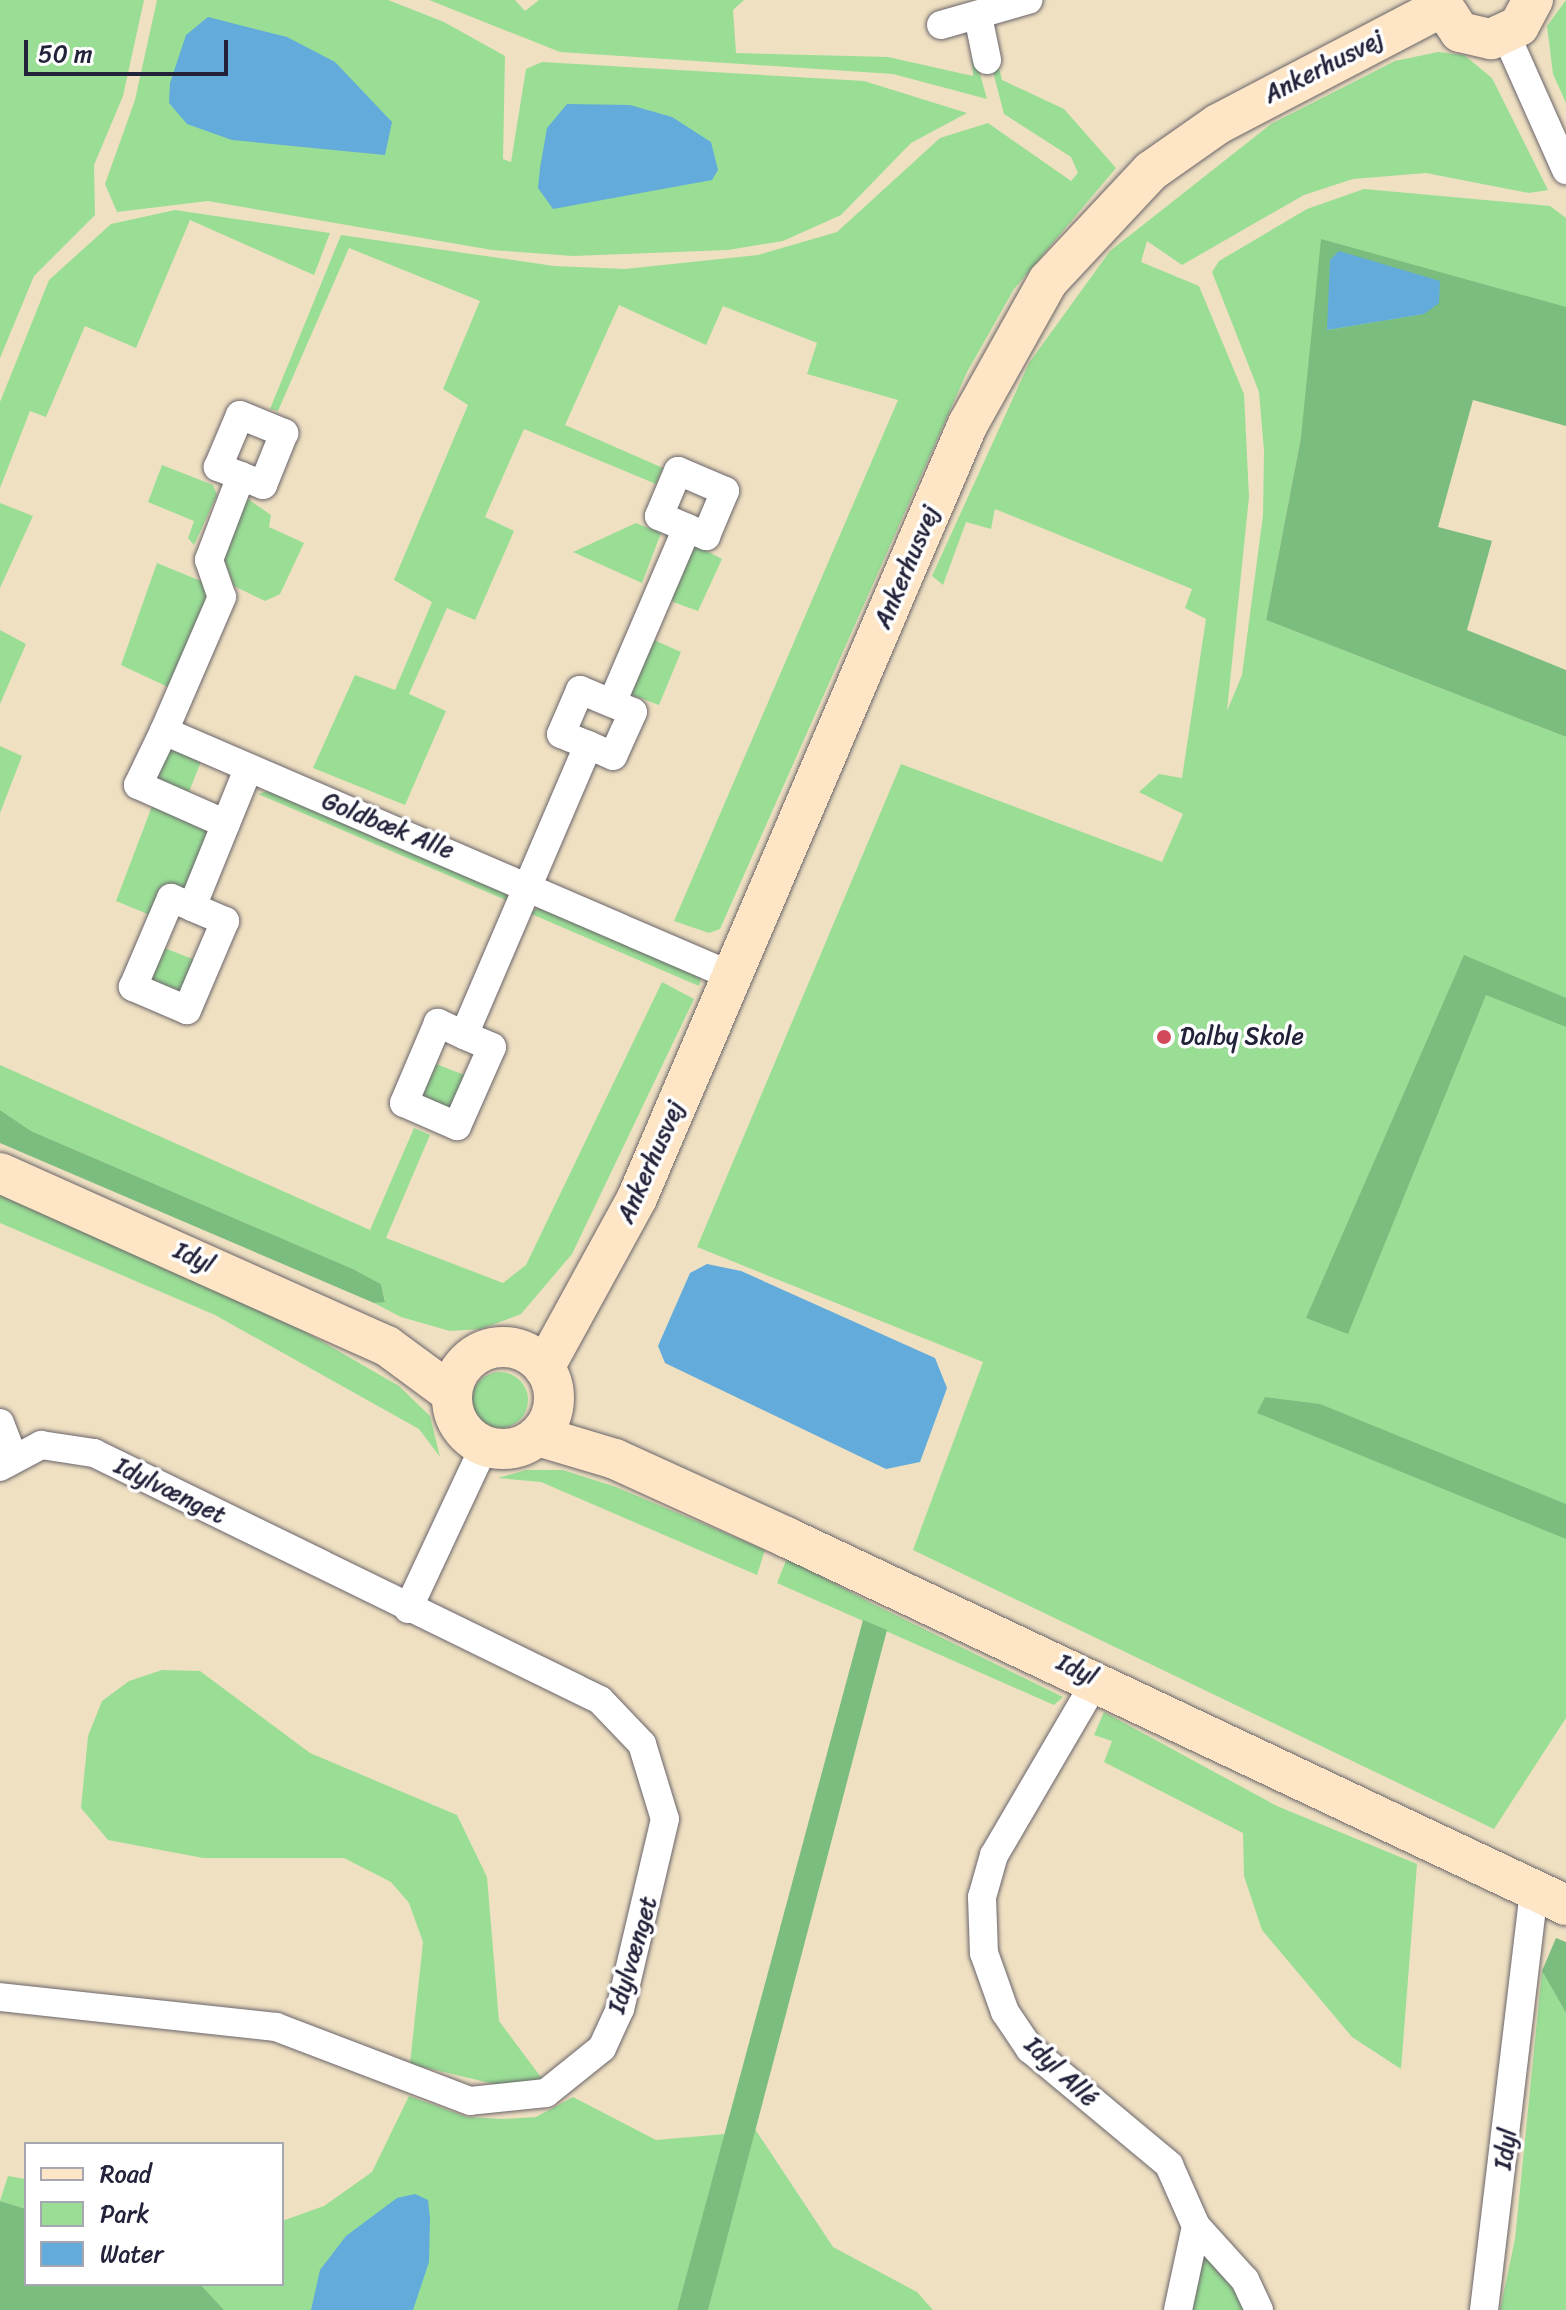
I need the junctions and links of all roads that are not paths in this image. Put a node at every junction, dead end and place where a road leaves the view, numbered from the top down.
1 (1028, 0) edge
2 (1533, 0) edge
3 (1440, 4) edge
4 (978, 16) junction
5 (941, 25) dead end
6 (1506, 35) junction
7 (987, 60) dead end
8 (1566, 170) edge
9 (241, 476) dead end
10 (687, 528) dead end
11 (164, 731) junction
12 (248, 769) junction
13 (226, 824) junction
14 (529, 882) junction
15 (192, 907) dead end
16 (732, 976) junction
17 (464, 1035) dead end
18 (0, 1173) edge
19 (387, 1346) junction
20 (471, 1357) junction
21 (539, 1372) junction
22 (451, 1393) junction
23 (0, 1423) edge
24 (538, 1436) junction
25 (484, 1447) junction
26 (615, 1459) junction
27 (6, 1461) edge
28 (408, 1609) junction
29 (1097, 1679) junction
30 (1550, 1899) edge
31 (0, 1997) edge
32 (1196, 2226) junction
33 (1178, 2310) edge
34 (1259, 2310) edge
35 (1484, 2310) edge

1 - 4 street
2 - 6 street
3 - 6 street
3 - 16 street, Ankerhusvej
4 - 5 street
4 - 7 street
6 - 8 street
9 - 11 street
10 - 14 street
11 - 12 street, Goldbæk Alle
11 - 13 street
12 - 13 street
12 - 14 street, Goldbæk Alle
13 - 15 street
14 - 16 street, Goldbæk Alle
14 - 17 street
16 - 21 street, Ankerhusvej
18 - 19 street, Idyl
19 - 20 street, Idyl
19 - 22 street, Idyl
20 - 21 street
20 - 22 street
21 - 24 street
21 - 26 street, Idyl
22 - 25 street
23 - 27 street, Idylvænget
24 - 25 street
24 - 26 street, Idyl
25 - 28 street
26 - 29 street, Idyl
27 - 28 street, Idylvænget
28 - 31 street, Idylvænget
29 - 30 street, Idyl
29 - 32 street, Idyl Allé
30 - 35 street, Idyl
32 - 33 street
32 - 34 street, Idyl Allé

